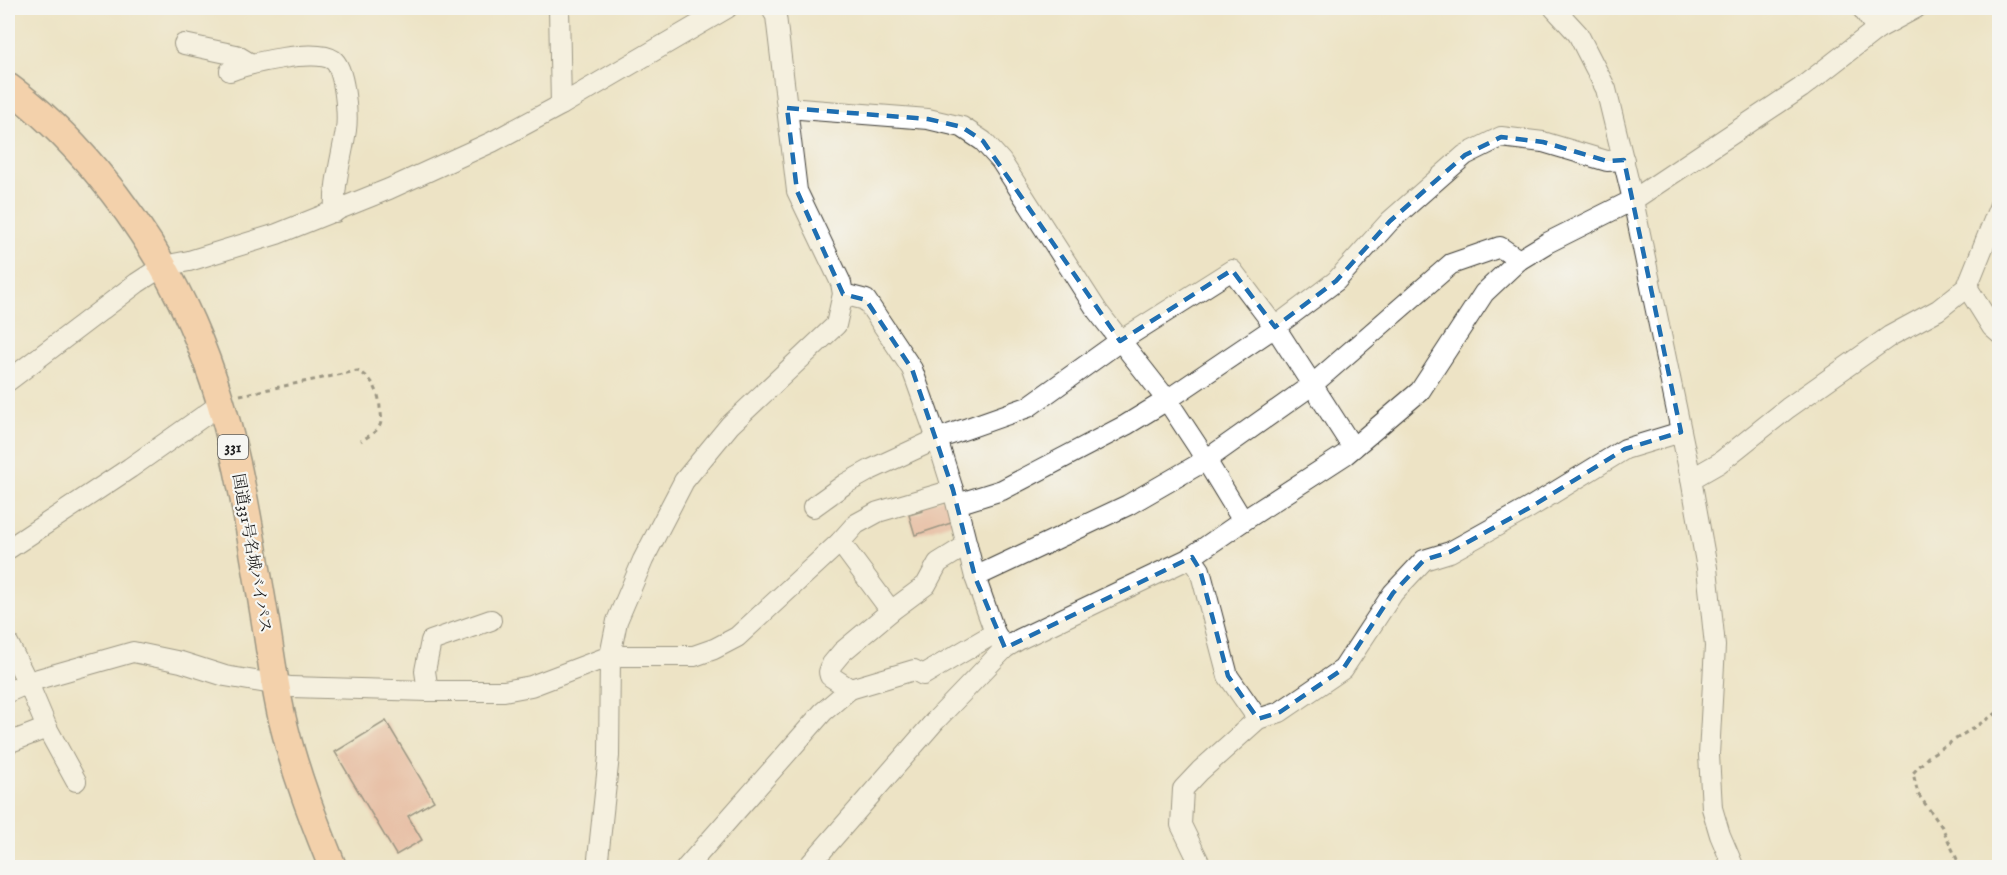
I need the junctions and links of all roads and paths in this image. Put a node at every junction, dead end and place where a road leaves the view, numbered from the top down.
1 (559, 8) edge
2 (728, 8) edge
3 (771, 8) edge
4 (1554, 8) edge
5 (1862, 8) edge
6 (1916, 8) edge
7 (1877, 28) junction
8 (184, 44) dead end
9 (251, 64) junction
10 (230, 70) dead end
11 (8, 87) edge
12 (561, 105) junction
13 (787, 108) junction
14 (1624, 160) junction
15 (1633, 200) junction
16 (2000, 205) edge
17 (335, 212) junction
18 (1519, 260) junction
19 (164, 266) junction
20 (1967, 287) junction
21 (843, 294) junction
22 (1275, 327) junction
23 (2000, 334) edge
24 (1120, 340) junction
25 (8, 381) edge
26 (1312, 385) junction
27 (1167, 400) junction
28 (222, 404) junction
29 (1681, 432) junction
30 (938, 439) junction
31 (361, 441) dead end
32 (1353, 448) junction
33 (1206, 460) junction
34 (1691, 479) junction
35 (955, 497) junction
36 (813, 507) dead end
37 (1243, 521) junction
38 (840, 542) junction
39 (967, 545) junction
40 (8, 549) edge
41 (1191, 556) junction
42 (975, 577) junction
43 (891, 611) junction
44 (491, 620) dead end
45 (1000, 640) junction
46 (8, 643) edge
47 (610, 656) junction
48 (28, 683) junction
49 (275, 684) junction
50 (850, 689) junction
51 (428, 691) junction
52 (8, 692) edge
53 (2000, 711) edge
54 (1258, 719) junction
55 (47, 728) junction
56 (8, 743) edge
57 (76, 782) dead end
58 (333, 867) edge
59 (597, 867) edge
60 (686, 867) edge
61 (807, 867) edge
62 (1202, 867) edge
63 (1734, 867) edge
64 (1961, 867) edge

1 - 12 street
2 - 12 street
3 - 13 street
4 - 14 street
5 - 7 street
6 - 7 street
7 - 15 street
8 - 9 street
9 - 10 street
9 - 17 street
11 - 19 highway, 国道331号名城バイパス / 331
12 - 17 street
13 - 21 street
13 - 24 street
14 - 15 street
14 - 22 street
15 - 18 street
15 - 29 street
16 - 20 street
17 - 19 street
18 - 26 street
18 - 32 street
19 - 25 street
19 - 28 highway, 国道331号名城バイパス / 331
20 - 23 street
20 - 34 street
21 - 30 street
21 - 47 street
22 - 24 street
22 - 26 street
22 - 27 street
24 - 27 street
24 - 30 street
26 - 32 street
26 - 33 street
27 - 33 street
27 - 35 street
28 - 31 path
28 - 40 street
28 - 49 highway, 国道331号名城バイパス / 331
29 - 34 street
29 - 54 street
30 - 35 street
30 - 36 street
32 - 37 street
33 - 37 street
33 - 42 street
34 - 63 street
35 - 38 street
35 - 39 street
37 - 41 street
38 - 43 street
38 - 47 street
39 - 42 street
39 - 43 street
41 - 45 street
41 - 54 street
42 - 45 street
43 - 50 street
44 - 51 street
45 - 50 street
45 - 61 street
46 - 48 street
47 - 51 street
47 - 59 street
48 - 49 street
48 - 52 street
48 - 55 street
49 - 51 street
49 - 58 highway, 国道331号名城バイパス / 331
50 - 60 street
53 - 64 path
54 - 62 street
55 - 56 street
55 - 57 street

